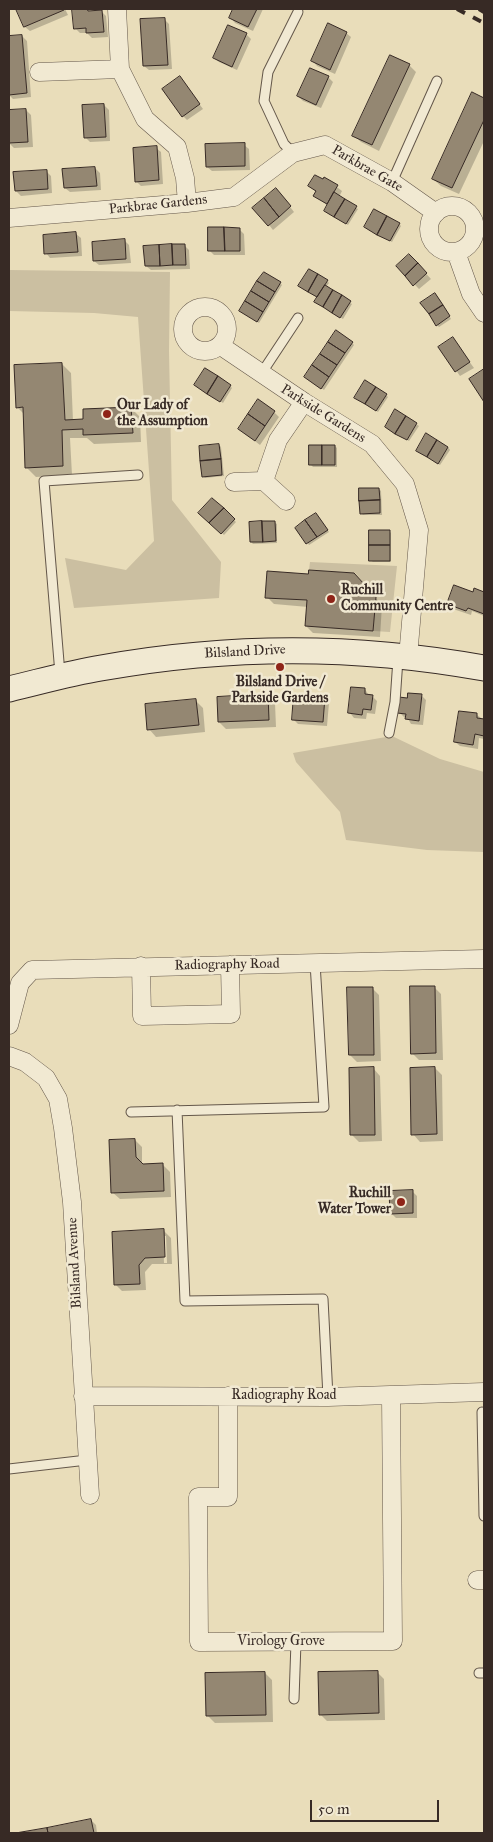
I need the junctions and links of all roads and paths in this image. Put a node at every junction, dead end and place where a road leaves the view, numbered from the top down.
1 (298, 12) dead end
2 (118, 14) edge
3 (120, 69) junction
4 (39, 72) dead end
5 (437, 81) dead end
6 (293, 153) junction
7 (392, 182) junction
8 (187, 203) junction
9 (436, 213) junction
10 (9, 218) edge
11 (480, 232) edge
12 (456, 252) junction
13 (484, 313) edge
14 (298, 318) dead end
15 (221, 346) dead end
16 (261, 374) junction
17 (304, 402) junction
18 (138, 475) dead end
19 (264, 481) junction
20 (234, 482) dead end
21 (286, 501) dead end
22 (403, 656) junction
23 (484, 668) edge
24 (60, 676) junction
25 (9, 689) edge
26 (389, 733) dead end
27 (484, 959) edge
28 (315, 963) junction
29 (230, 965) junction
30 (141, 966) junction
31 (9, 1025) edge
32 (9, 1056) edge
33 (177, 1110) junction
34 (131, 1112) dead end
35 (484, 1392) edge
36 (391, 1395) junction
37 (83, 1396) junction
38 (228, 1396) junction
39 (328, 1397) junction
40 (482, 1412) dead end
41 (87, 1460) junction
42 (9, 1469) edge
43 (90, 1495) dead end
44 (484, 1516) edge
45 (296, 1642) junction
46 (294, 1699) dead end

1 - 6 lane
2 - 3 street
3 - 4 street
3 - 8 street
5 - 7 lane
6 - 7 street, Parkbrae Gate
6 - 8 street, Parkbrae Gardens
7 - 9 street, Parkbrae Gate
8 - 10 street, Parkbrae Gardens
9 - 11 street
9 - 12 street
11 - 12 street
12 - 13 street
14 - 16 lane
15 - 16 street, Parkside Gardens
16 - 17 street, Parkside Gardens
17 - 19 street
17 - 22 street, Parkside Gardens
18 - 24 lane
19 - 20 street
19 - 21 street
22 - 23 main road, Bilsland Drive
22 - 24 main road, Bilsland Drive
22 - 26 lane
24 - 25 main road, Bilsland Drive
27 - 28 street, Radiography Road
28 - 29 street, Radiography Road
28 - 33 lane
29 - 30 street, Radiography Road
29 - 30 street
30 - 31 street, Radiography Road
32 - 37 street, Bilsland Avenue
33 - 34 lane
33 - 39 lane
35 - 36 street, Radiography Road
36 - 39 street, Radiography Road
36 - 45 street, Virology Grove
37 - 38 street, Radiography Road
37 - 41 street, Bilsland Avenue
38 - 39 street, Radiography Road
38 - 45 street, Virology Grove
40 - 44 lane
41 - 42 lane
41 - 43 street, Bilsland Avenue
45 - 46 lane

